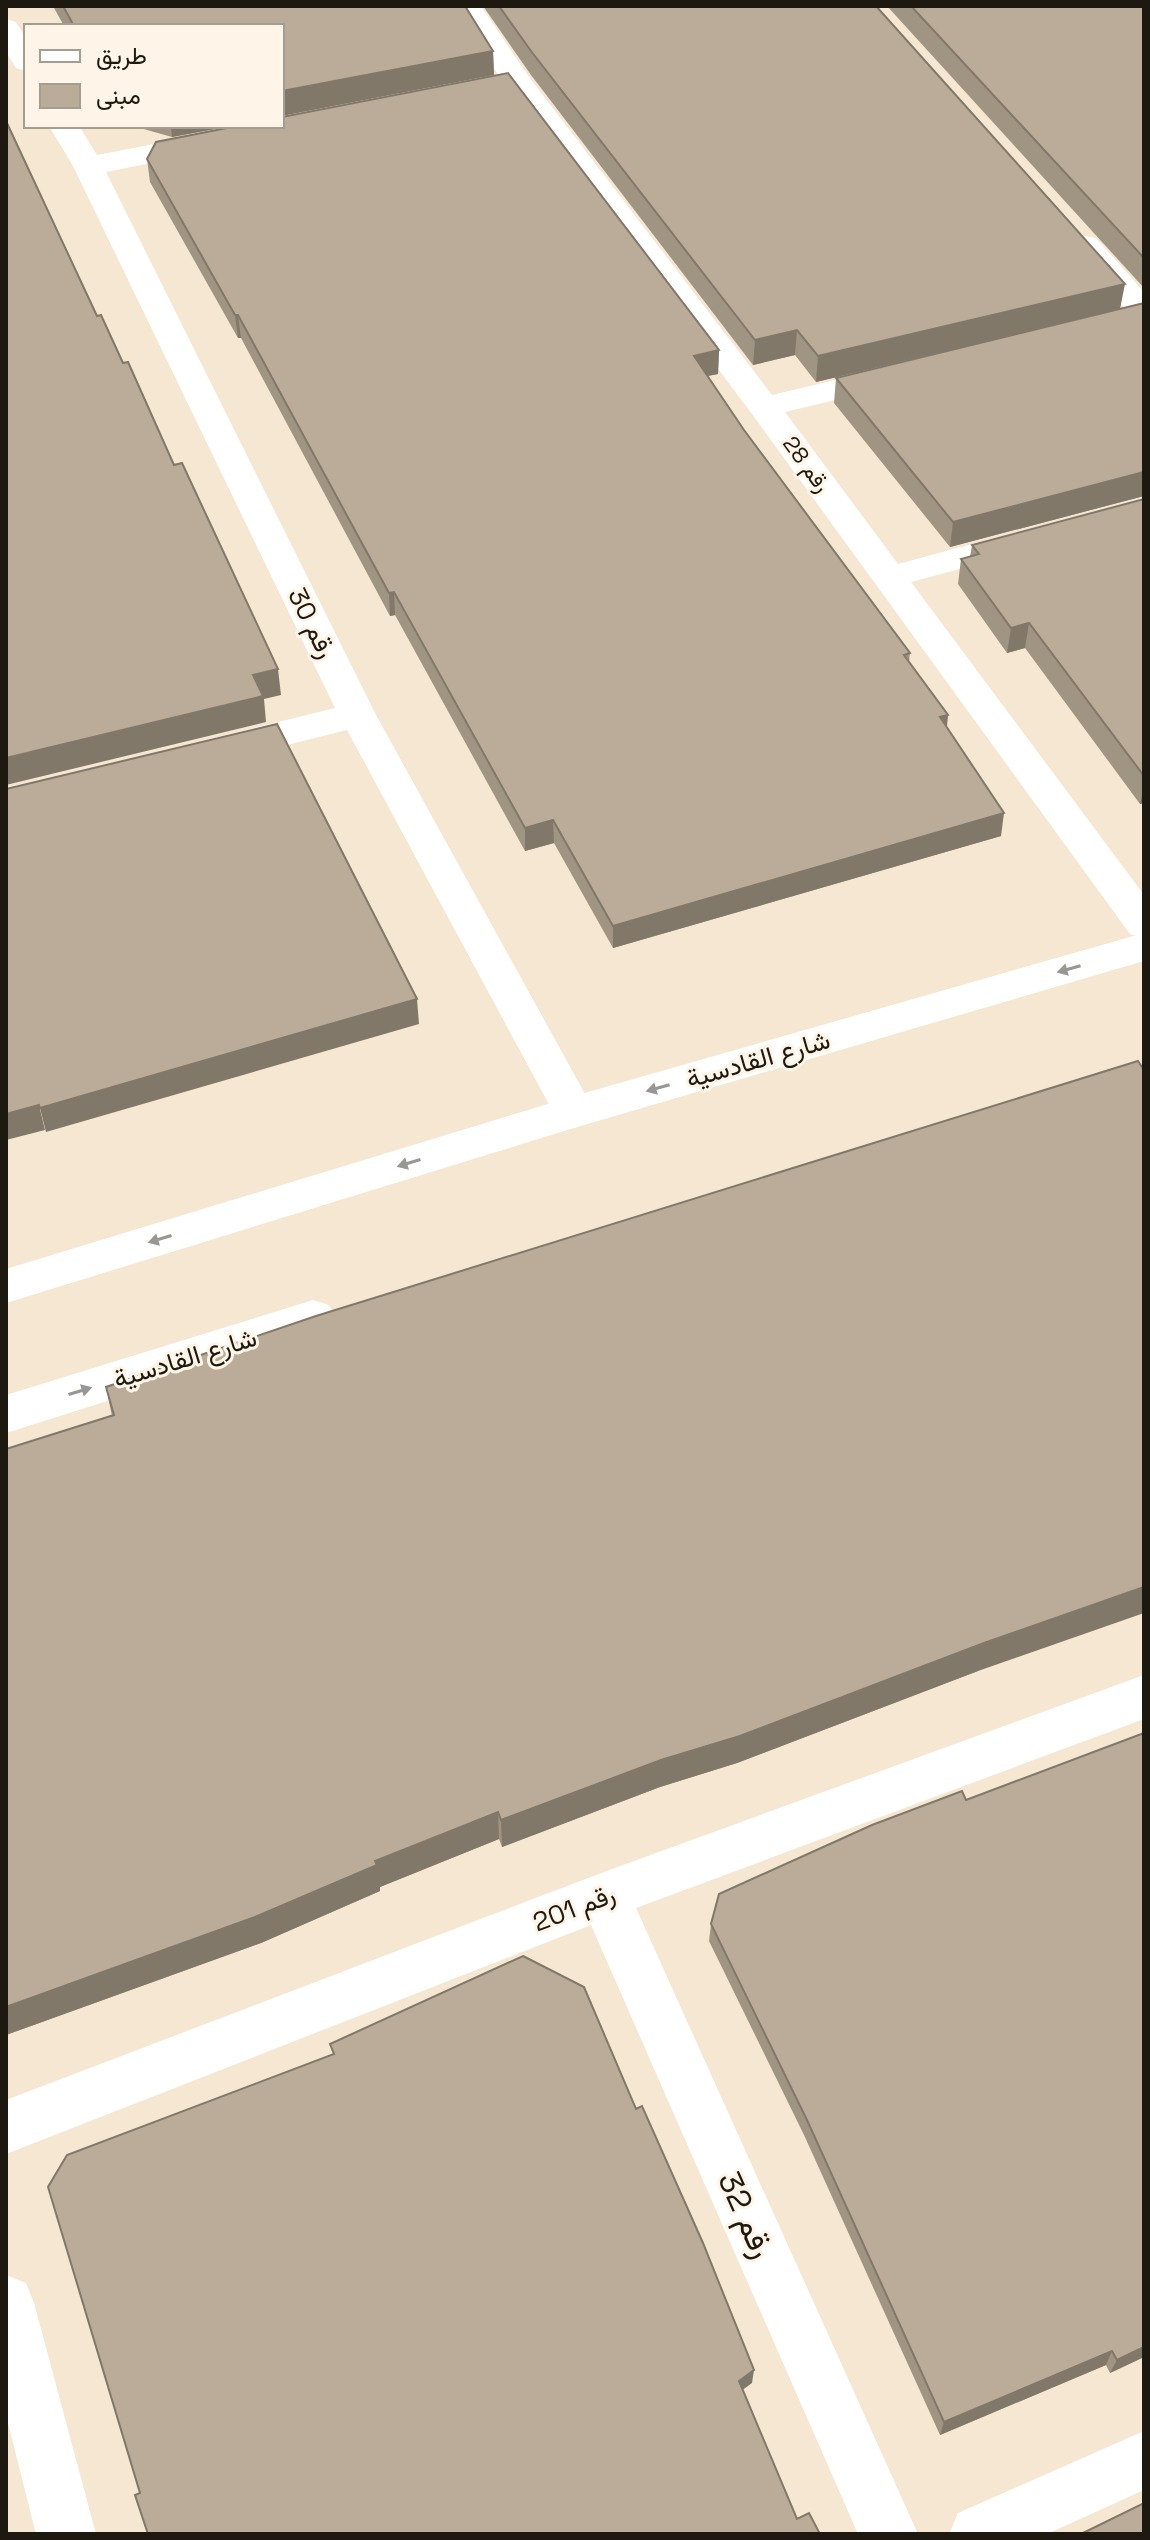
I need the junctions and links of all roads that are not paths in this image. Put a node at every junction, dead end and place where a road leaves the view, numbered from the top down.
1 (467, 6) edge
2 (6, 28) edge
3 (24, 59) edge
4 (65, 128) edge
5 (241, 136) edge
6 (88, 166) junction
7 (1070, 229) edge
8 (1134, 316) edge
9 (931, 367) edge
10 (764, 407) junction
11 (1144, 509) edge
12 (890, 577) junction
13 (357, 715) junction
14 (189, 756) edge
15 (1144, 924) edge
16 (1144, 947) edge
17 (574, 1112) junction
18 (6, 1286) edge
19 (355, 1305) edge
20 (6, 1414) edge
21 (1144, 1697) edge
22 (604, 1896) junction
23 (6, 2127) edge
24 (6, 2303) edge
25 (1144, 2460) edge
26 (66, 2534) edge
27 (888, 2534) edge
28 (979, 2534) edge

1 - 10 street, رقم 28
2 - 3 street
4 - 6 street, رقم 30
5 - 6 street
6 - 13 street, رقم 30
7 - 8 street
9 - 10 street
10 - 12 street, رقم 28
11 - 12 street
12 - 15 street, رقم 28
13 - 14 street
13 - 17 street, رقم 30
16 -> 17 street, شارع القادسية
17 -> 18 street, شارع القادسية
20 -> 19 street, شارع القادسية
21 - 22 street, رقم 201
22 - 23 street, رقم 201
22 - 27 street, رقم 32
24 - 26 street
25 - 28 street

